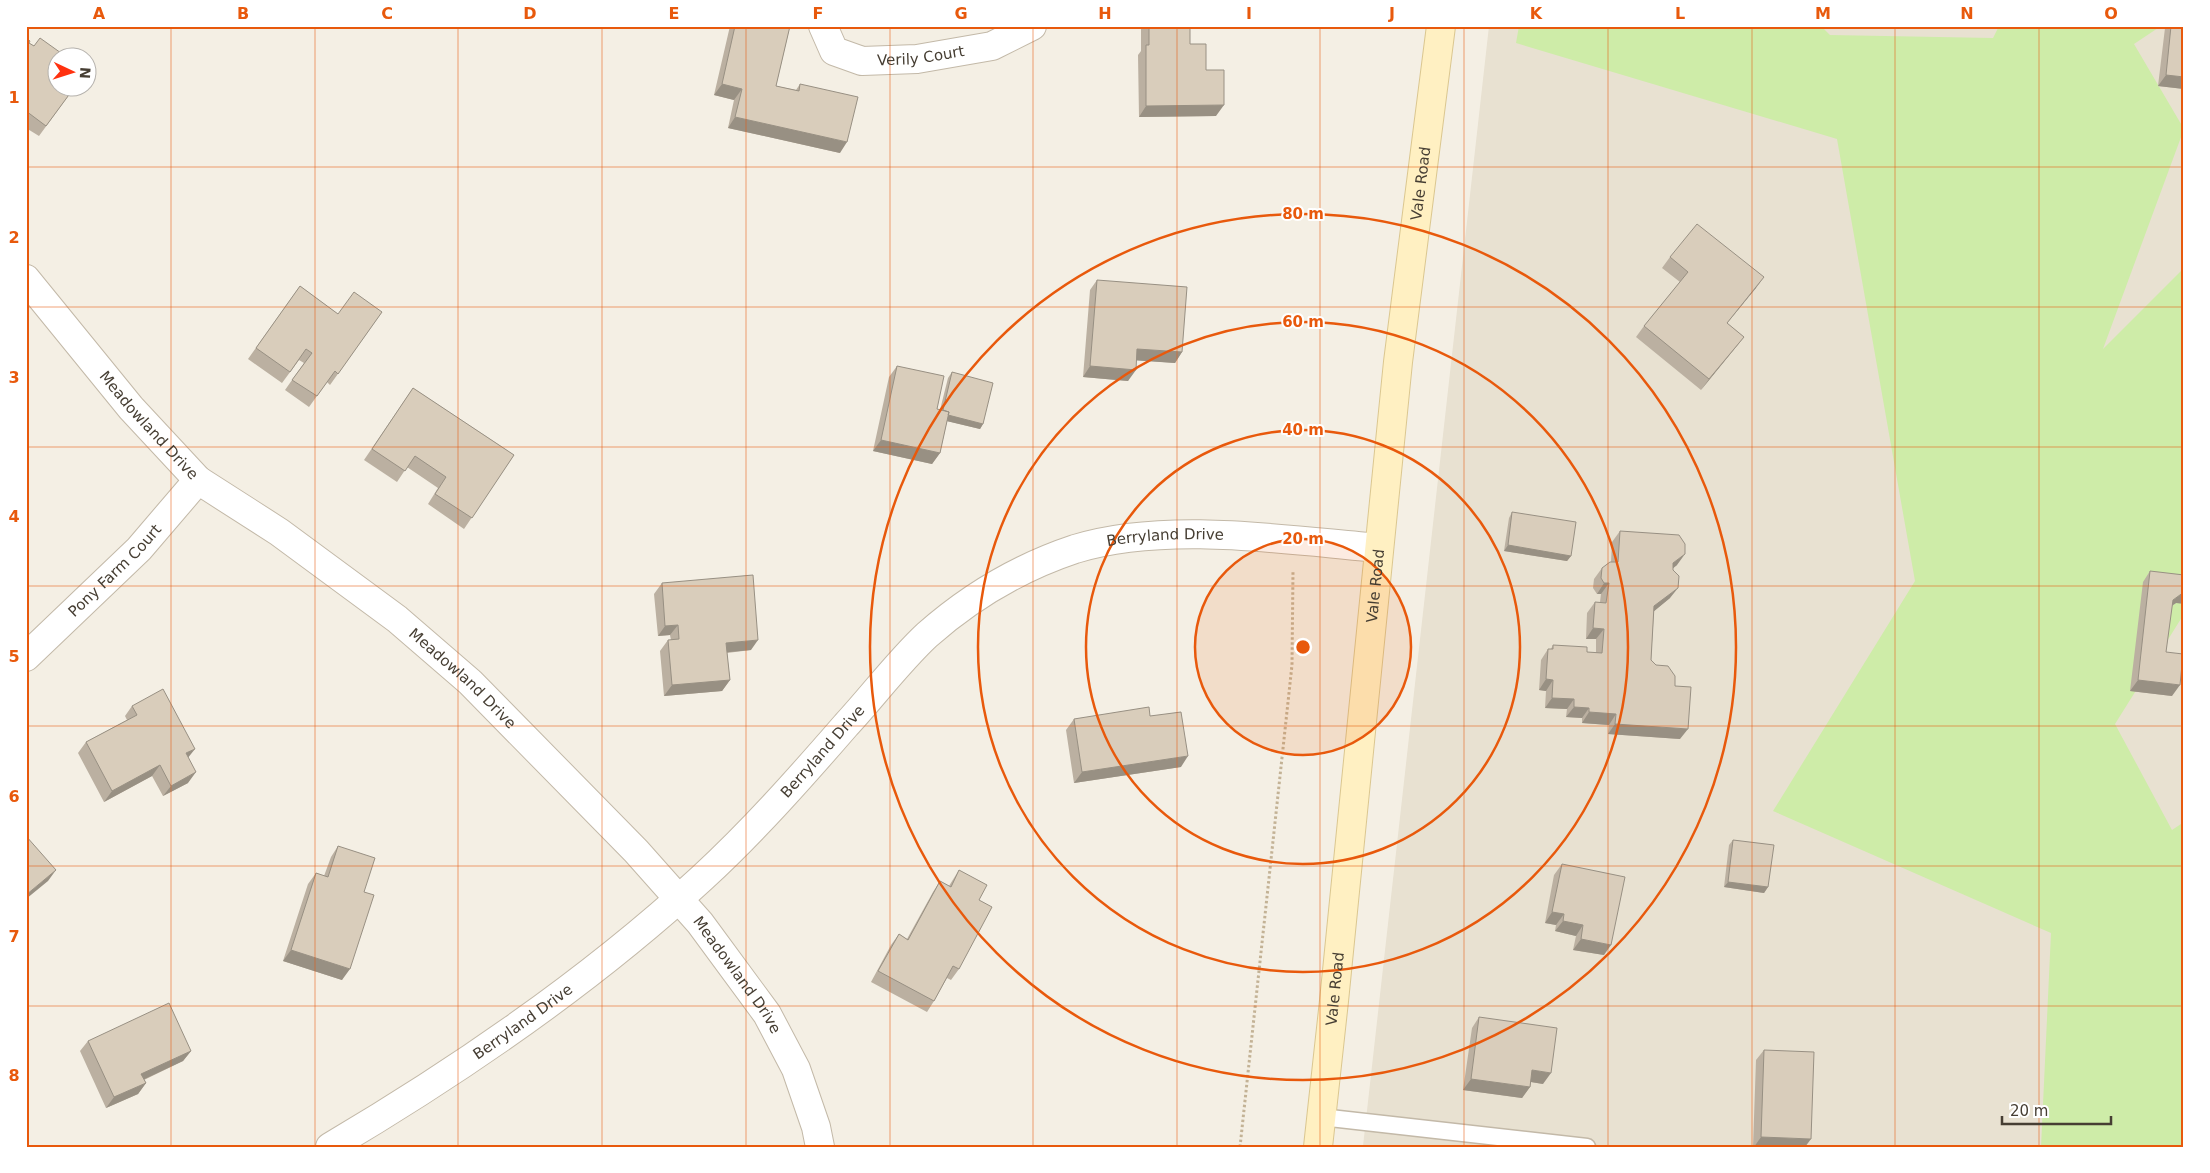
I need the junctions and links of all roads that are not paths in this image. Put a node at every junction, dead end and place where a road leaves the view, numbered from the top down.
1 (823, 26) edge
2 (1032, 26) edge
3 (1440, 26) edge
4 (26, 279) edge
5 (198, 480) junction
6 (1379, 548) junction
7 (26, 656) edge
8 (678, 899) junction
9 (1321, 1116) junction
10 (330, 1147) edge
11 (820, 1147) edge
12 (1318, 1147) edge
13 (1588, 1147) edge

1 - 2 street, Verily Court
3 - 6 main road, Vale Road
4 - 5 street, Meadowland Drive
5 - 7 street, Pony Farm Court
5 - 8 street, Meadowland Drive
6 - 8 street, Berryland Drive
6 - 9 main road, Vale Road
8 - 10 street, Berryland Drive
8 - 11 street, Meadowland Drive
9 - 12 main road, Vale Road
9 - 13 lane

